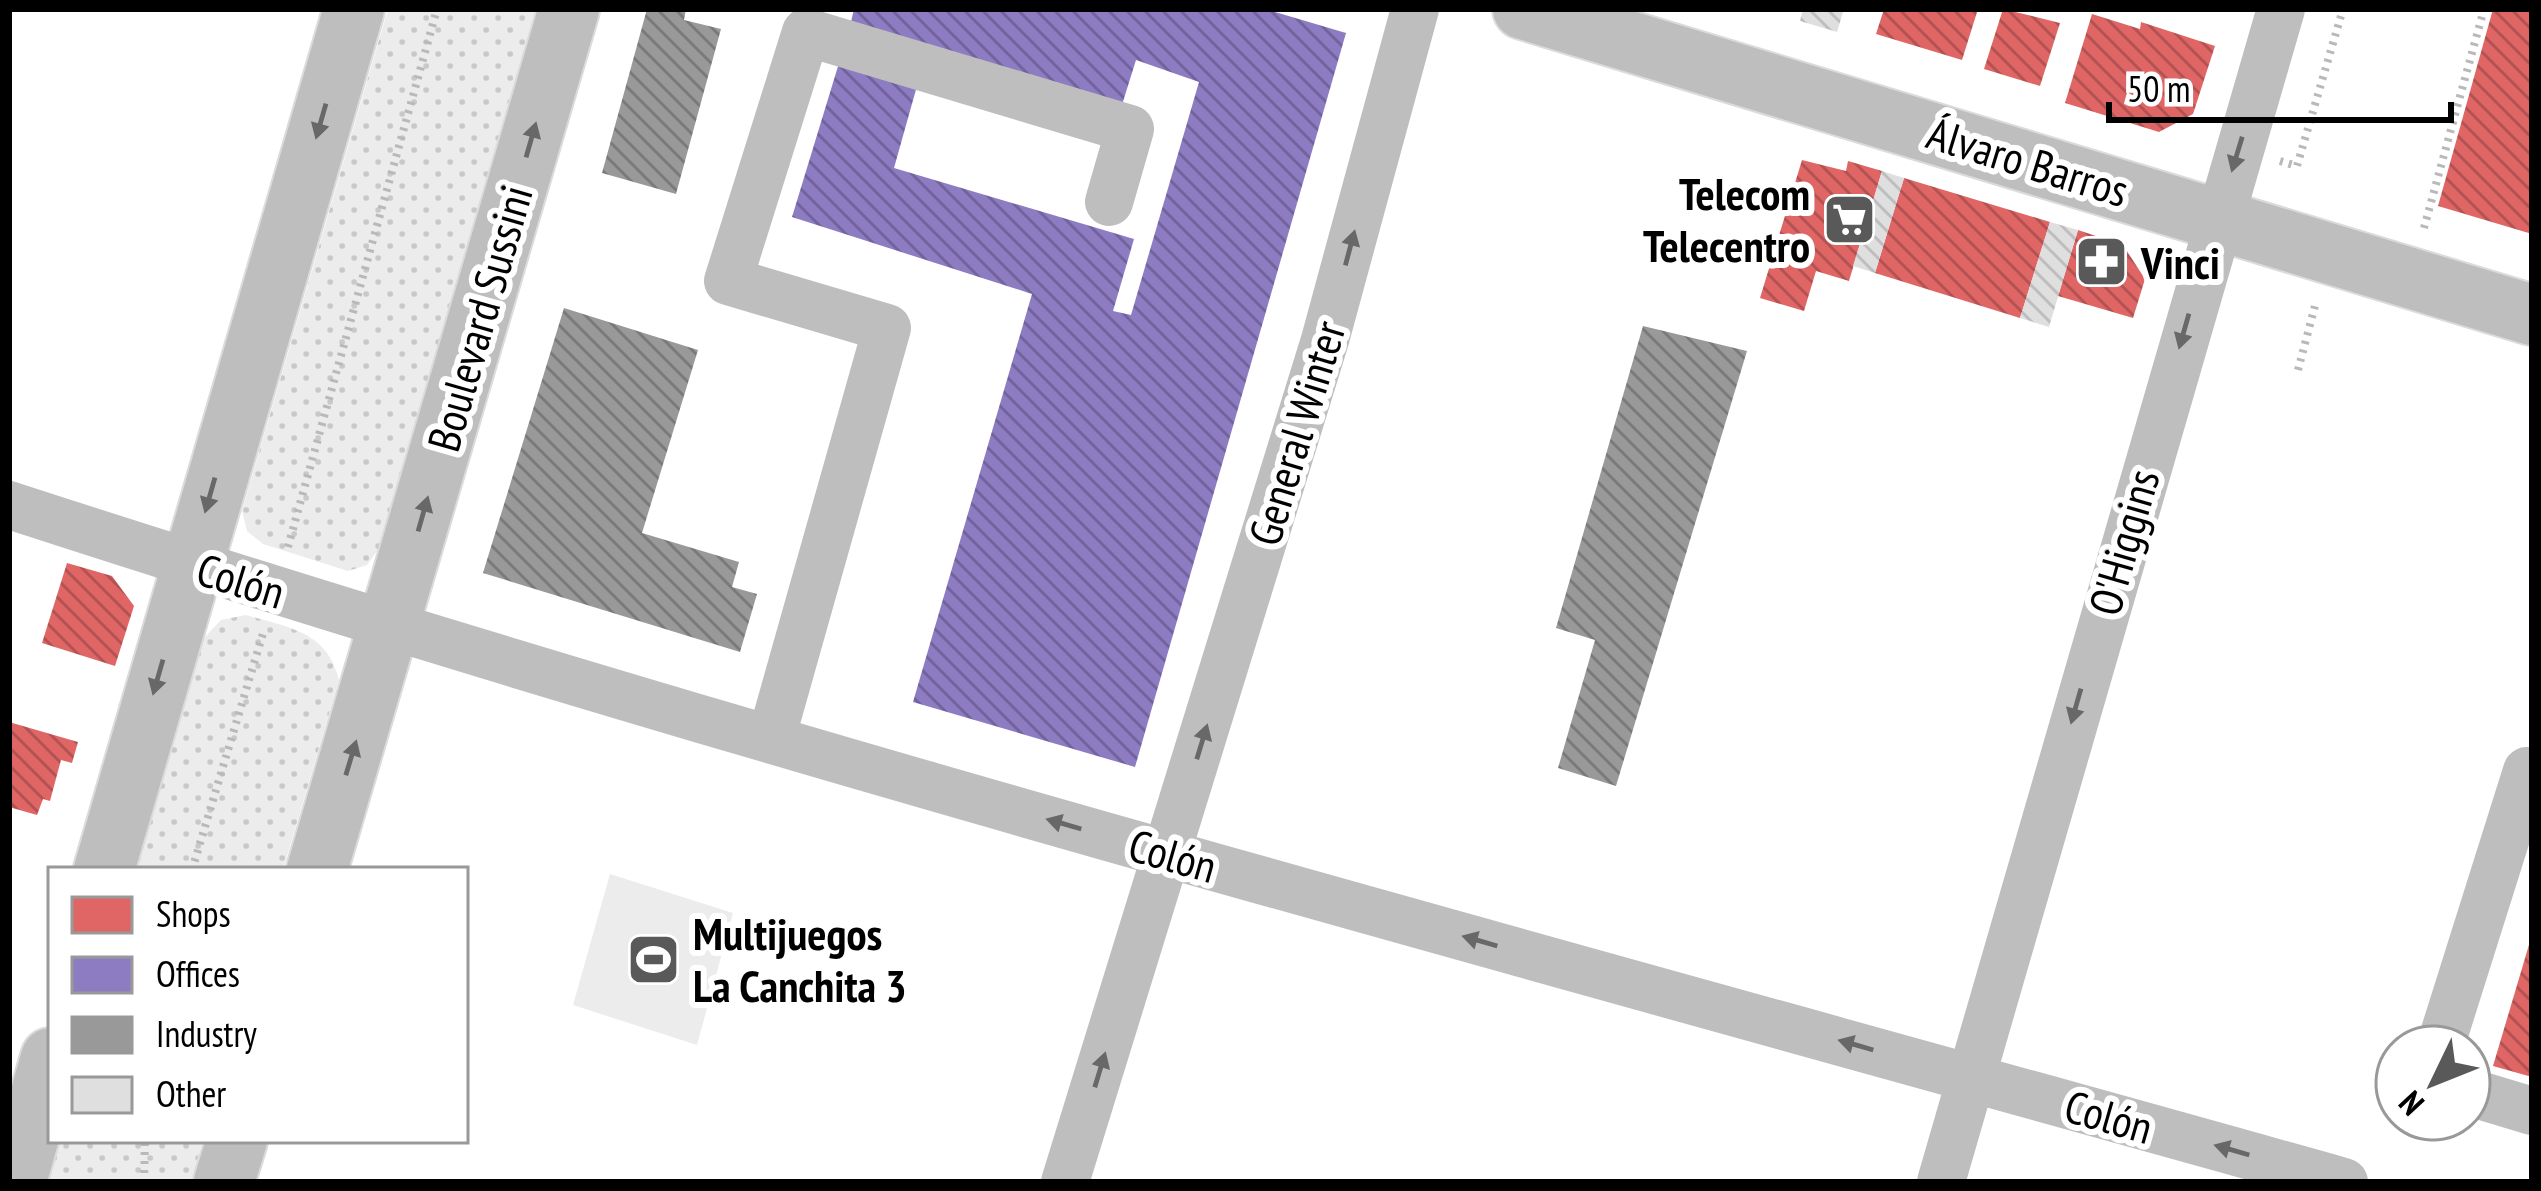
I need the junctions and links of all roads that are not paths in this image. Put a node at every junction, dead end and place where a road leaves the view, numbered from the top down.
1 (354, 9) edge
2 (568, 9) edge
3 (1415, 9) edge
4 (1523, 9) edge
5 (2281, 9) edge
6 (1109, 202) dead end
7 (2217, 219) junction
8 (2532, 315) edge
9 (9, 505) edge
10 (190, 564) junction
11 (390, 627) junction
12 (771, 739) junction
13 (2527, 771) dead end
14 (1167, 854) junction
15 (105, 867) edge
16 (318, 867) edge
17 (2448, 1023) edge
18 (48, 1069) edge
19 (1971, 1078) junction
20 (2493, 1099) edge
21 (2532, 1111) edge
22 (236, 1143) edge
23 (16, 1182) edge
24 (224, 1182) edge
25 (1065, 1182) edge
26 (1941, 1182) edge
27 (2344, 1182) edge

1 -> 10 main road
11 -> 2 main road, Boulevard Sussini
14 -> 3 street, General Winter
4 - 7 main road, Álvaro Barros
5 -> 7 street, O'Higgins
6 - 12 street
7 - 8 main road, Álvaro Barros
7 -> 19 street, O'Higgins
9 - 10 street, Colón
10 - 11 street, Colón
10 -> 15 main road
11 - 12 street, Colón
16 -> 11 main road, Boulevard Sussini
14 -> 12 street, Colón
13 - 17 street
19 -> 14 street, Colón
25 -> 14 street, General Winter
18 - 23 main road
19 - 26 street, O'Higgins
27 -> 19 street, Colón
20 - 21 street
22 - 24 main road

